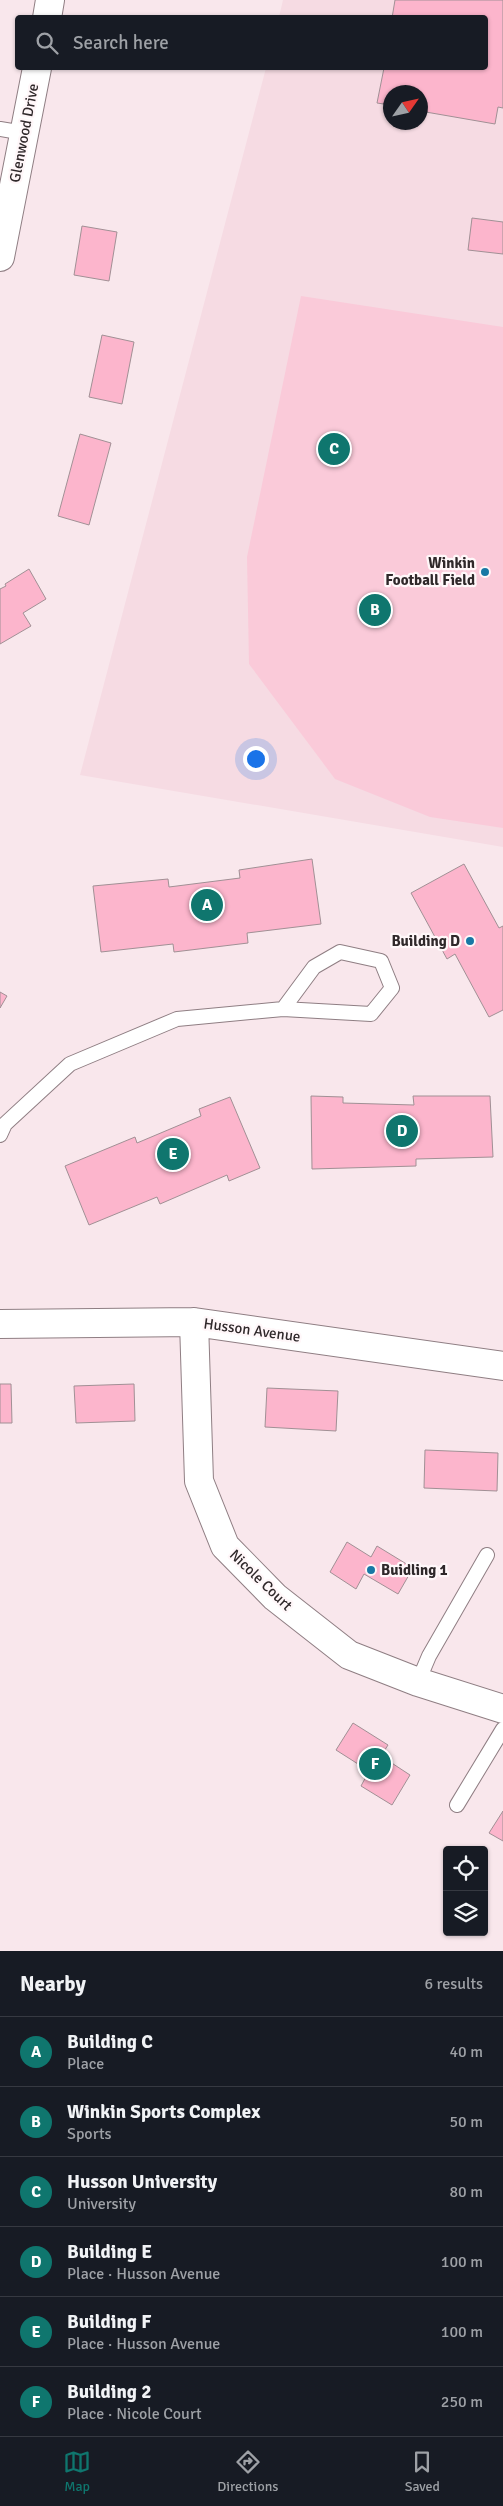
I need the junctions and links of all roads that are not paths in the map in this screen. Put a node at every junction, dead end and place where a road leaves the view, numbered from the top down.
1 (50, 0) edge
2 (48, 15) edge
3 (36, 70) edge
4 (12, 131) edge
5 (0, 257) edge
6 (283, 1009) junction
7 (0, 1135) edge
8 (194, 1322) junction
9 (0, 1324) edge
10 (503, 1366) edge
11 (487, 1555) dead end
12 (418, 1682) junction
13 (503, 1709) edge
14 (503, 1729) edge
15 (457, 1805) dead end

1 - 2 street
3 - 4 street, Glenwood Drive
4 - 5 street, Glenwood Drive
6 - 6 lane
6 - 7 lane
8 - 9 street, Husson Avenue
8 - 10 street, Husson Avenue
8 - 12 street, Nicole Court
11 - 12 lane
12 - 13 street, Nicole Court
14 - 15 lane

